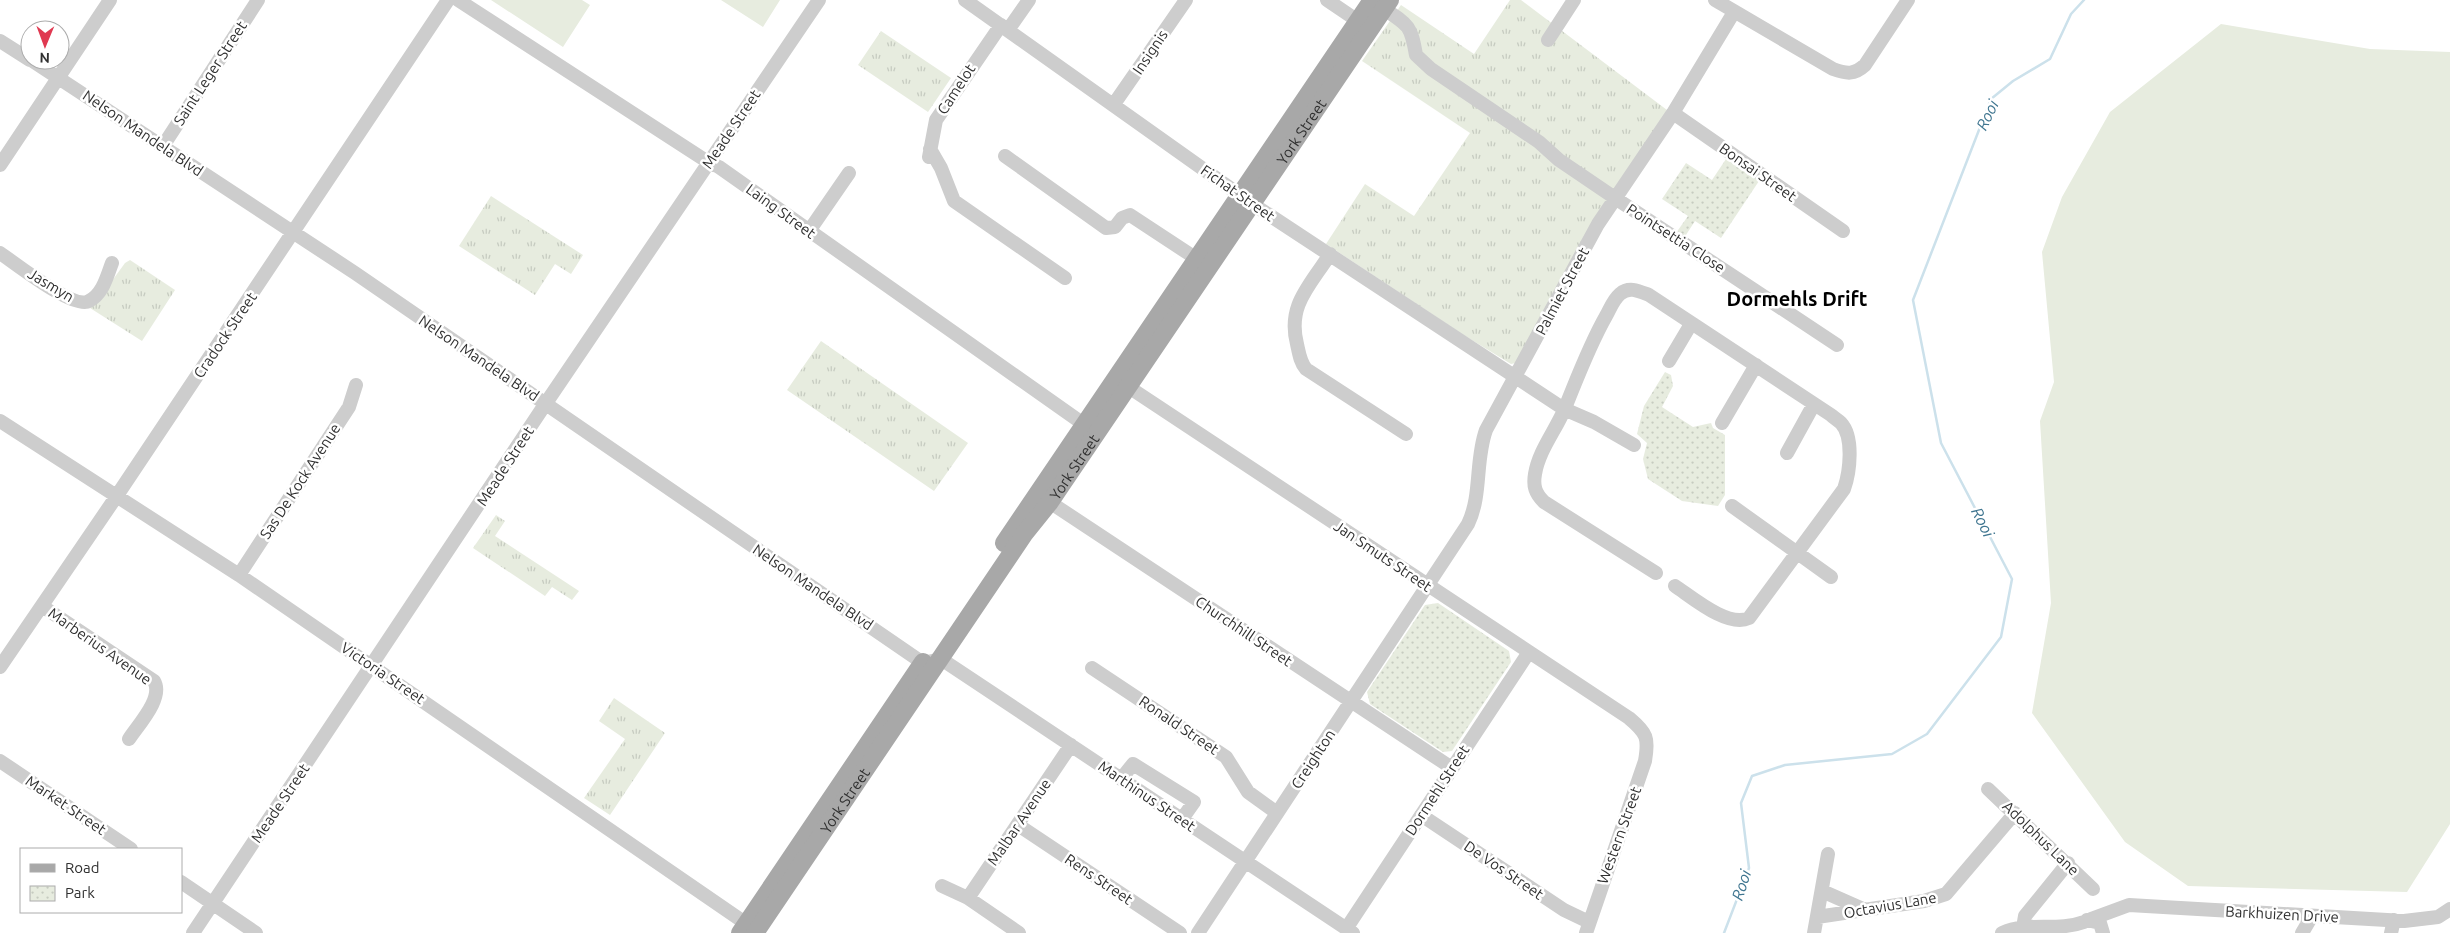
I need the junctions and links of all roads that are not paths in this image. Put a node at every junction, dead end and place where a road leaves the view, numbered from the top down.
1 (110, 0) edge
2 (258, 0) edge
3 (448, 0) edge
4 (458, 0) edge
5 (819, 0) edge
6 (965, 0) edge
7 (1029, 0) edge
8 (1186, 0) edge
9 (1327, 0) edge
10 (1574, 0) edge
11 (1715, 0) edge
12 (1908, 0) edge
13 (1382, 3) edge
14 (1734, 12) junction
15 (1358, 21) junction
16 (1004, 27) junction
17 (1548, 40) dead end
18 (0, 41) edge
19 (20, 54) edge
20 (47, 70) edge
21 (60, 78) junction
22 (1114, 104) junction
23 (1673, 113) junction
24 (163, 146) junction
25 (1005, 156) dead end
26 (708, 162) junction
27 (0, 165) edge
28 (849, 173) dead end
29 (1615, 198) junction
30 (1246, 199) junction
31 (808, 231) junction
32 (1843, 231) dead end
33 (293, 232) junction
34 (0, 253) edge
35 (1330, 254) junction
36 (1197, 259) junction
37 (112, 263) dead end
38 (1065, 278) dead end
39 (1691, 324) junction
40 (1837, 344) dead end
41 (1669, 361) dead end
42 (1756, 365) junction
43 (1517, 378) junction
44 (1122, 382) junction
45 (356, 386) dead end
46 (546, 403) junction
47 (1814, 404) junction
48 (1564, 409) junction
49 (0, 421) edge
50 (1722, 423) dead end
51 (1090, 429) junction
52 (1406, 434) dead end
53 (1634, 445) dead end
54 (1787, 453) dead end
55 (116, 497) junction
56 (1043, 497) junction
57 (1732, 506) dead end
58 (1797, 552) junction
59 (1656, 574) dead end
60 (239, 575) junction
61 (1831, 577) dead end
62 (1427, 585) junction
63 (1676, 586) dead end
64 (42, 606) junction
65 (1529, 652) junction
66 (940, 659) junction
67 (923, 663) junction
68 (372, 665) junction
69 (0, 667) edge
70 (1092, 668) dead end
71 (1350, 701) junction
72 (1647, 737) joint
73 (129, 740) dead end
74 (1071, 745) junction
75 (0, 761) edge
76 (1452, 768) junction
77 (1121, 779) junction
78 (1988, 789) dead end
79 (1277, 813) junction
80 (2015, 813) junction
81 (1421, 815) junction
82 (1182, 819) junction
83 (1018, 825) junction
84 (130, 848) edge
85 (1828, 854) dead end
86 (1245, 861) junction
87 (2068, 863) junction
88 (182, 883) edge
89 (942, 886) dead end
90 (2093, 889) dead end
91 (1822, 891) junction
92 (968, 898) junction
93 (212, 904) junction
94 (2450, 909) edge
95 (1866, 910) junction
96 (2112, 913) junction
97 (2312, 916) junction
98 (1817, 917) junction
99 (2085, 925) edge
100 (2393, 927) edge
101 (1588, 928) edge
102 (2026, 930) edge
103 (752, 931) edge
104 (1350, 931) edge
105 (2103, 932) edge
106 (193, 933) edge
107 (256, 933) edge
108 (1018, 933) edge
109 (1180, 933) edge
110 (1198, 933) edge
111 (1814, 933) edge
112 (2002, 933) edge
113 (2302, 933) edge

1 - 21 street
2 - 24 street, Saint Leger Street
3 - 33 street, Cradock Street
4 - 26 street, Laing Street
5 - 26 street, Meade Street
6 - 16 street, Fichat Street
7 - 16 street, Camelot
8 - 22 street, Insignis
9 - 15 street
10 - 17 street
11 - 14 street
12 - 14 street
13 - 15 main road, York Street
13 - 29 street, Pointsettia Close
13 - 30 main road, York Street
14 - 23 street, Palmiet Street
15 - 30 main road, York Street
16 - 22 street, Fichat Street
16 - 38 street, Camelot
18 - 19 street, Nelson Mandela Blvd
20 - 21 street, Nelson Mandela Blvd
21 - 24 street, Nelson Mandela Blvd
21 - 27 street
22 - 30 street, Fichat Street
23 - 29 street, Palmiet Street
23 - 32 street, Bonsai Street
24 - 33 street, Nelson Mandela Blvd
25 - 36 street
26 - 31 street, Laing Street
26 - 46 street, Meade Street
28 - 31 street
29 - 40 street, Pointsettia Close
29 - 43 street, Palmiet Street
30 - 35 street, Fichat Street
30 - 36 main road, York Street
30 - 44 main road, York Street
31 - 51 street, Laing Street
33 - 46 street, Nelson Mandela Blvd
33 - 55 street, Cradock Street
34 - 37 street, Jasmyn
35 - 43 street, Fichat Street
35 - 52 street
36 - 44 main road, York Street
39 - 41 street
39 - 42 street
39 - 48 street
42 - 47 street
42 - 50 street
43 - 48 street, Fichat Street
43 - 62 street, Palmiet Street
44 - 51 main road, York Street
44 - 62 street, Jan Smuts Street
45 - 60 street, Sas De Kock Avenue
46 - 67 street, Nelson Mandela Blvd
46 - 68 street, Meade Street
47 - 54 street
47 - 58 street
48 - 53 street, Fichat Street
48 - 59 street
49 - 55 street, Victoria Street
51 - 56 main road, York Street
55 - 60 street, Victoria Street
55 - 64 street, Cradock Street
56 - 66 main road, York Street
56 - 67 main road, York Street
56 - 71 street, Churchhill Street
57 - 58 street
58 - 61 street
58 - 63 street
60 - 68 street, Victoria Street
62 - 65 street, Jan Smuts Street
62 - 71 street, Creighton
64 - 69 street, Cradock Street
64 - 73 street, Marberius Avenue
65 - 72 street, Jan Smuts Street
65 - 76 street, Dormehl Street
66 - 67 street
66 - 74 street, Marthinus Street
66 - 103 main road, York Street
67 - 103 main road, York Street
68 - 93 street, Meade Street
68 - 103 street, Victoria Street
70 - 79 street, Ronald Street
71 - 76 street, Churchhill Street
71 - 79 street, Creighton
72 - 101 street, Western Street
74 - 77 street, Marthinus Street
74 - 83 street, Malbar Avenue
75 - 84 street, Market Street
76 - 81 street, Dormehl Street
77 - 82 street, Marthinus Street
77 - 82 street
78 - 80 street, Adolphus Lane
79 - 86 street, Creighton
80 - 87 street, Adolphus Lane
80 - 95 street, Octavius Lane
81 - 101 street, De Vos Street
81 - 104 street, Dormehl Street
82 - 86 street, Marthinus Street
83 - 92 street, Malbar Avenue
83 - 109 street, Rens Street
85 - 91 street
86 - 104 street, Marthinus Street
86 - 110 street, Creighton
87 - 90 street, Adolphus Lane
87 - 102 street
88 - 93 street
89 - 92 street
91 - 95 street
91 - 98 street
92 - 108 street
93 - 106 street, Meade Street
93 - 107 street
94 - 100 street, Barkhuizen Drive
95 - 98 street, Octavius Lane
96 - 97 street, Barkhuizen Drive
96 - 99 street, Barkhuizen Drive
96 - 105 street
97 - 100 street, Barkhuizen Drive
97 - 113 street
98 - 111 street
99 - 102 street, Barkhuizen Drive
99 - 105 street
102 - 112 street, Barkhuizen Drive

